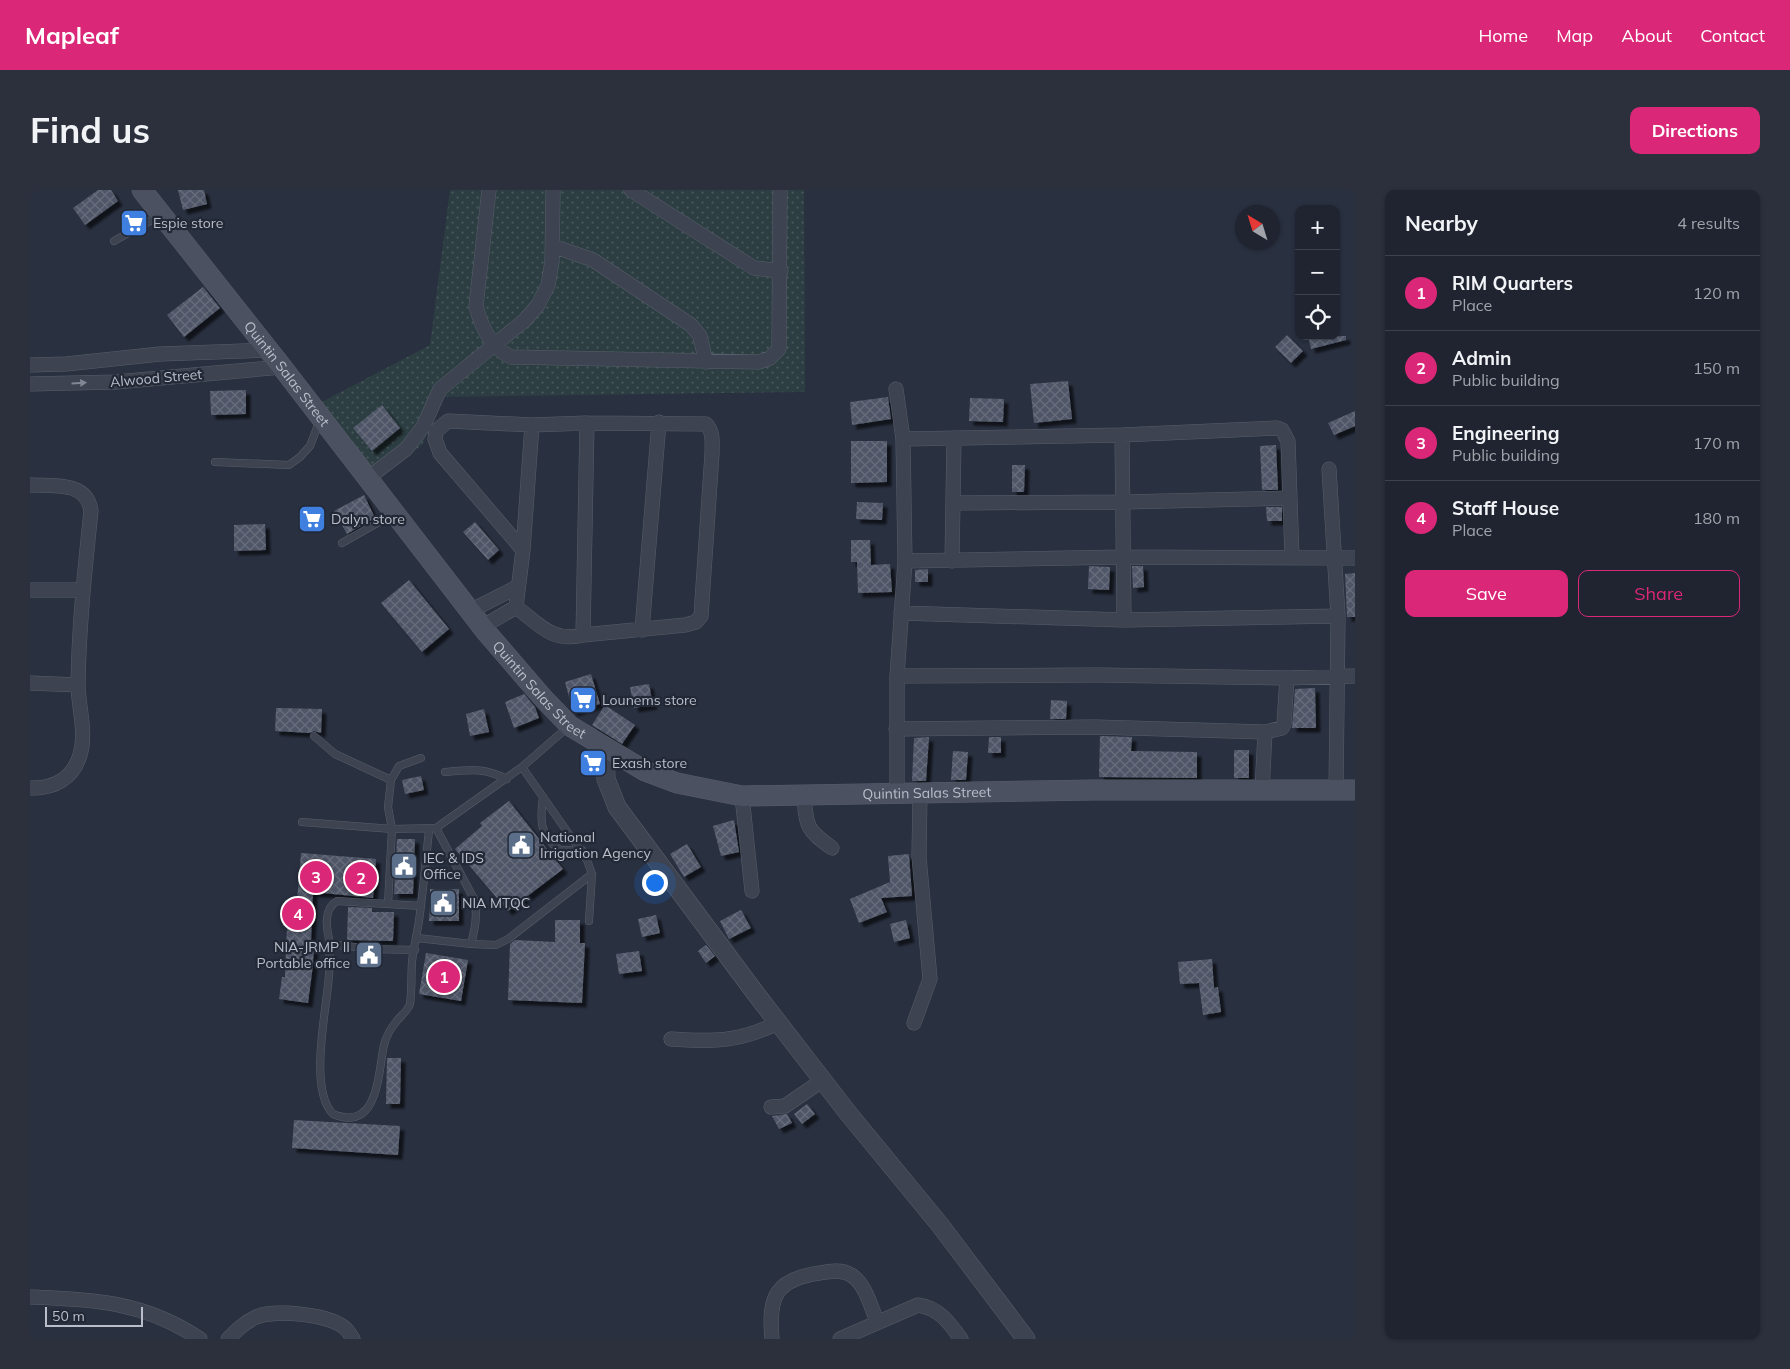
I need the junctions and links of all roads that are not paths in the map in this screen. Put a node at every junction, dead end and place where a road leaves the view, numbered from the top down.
1 (142, 190) edge
2 (489, 190) edge
3 (553, 190) edge
4 (631, 190) edge
5 (780, 190) edge
6 (162, 215) junction
7 (114, 241) dead end
8 (553, 246) junction
9 (781, 271) junction
10 (494, 345) junction
11 (267, 350) junction
12 (160, 354) junction
13 (706, 362) junction
14 (30, 365) edge
15 (282, 367) junction
16 (162, 378) junction
17 (30, 384) edge
18 (896, 390) dead end
19 (321, 417) junction
20 (659, 422) junction
21 (588, 423) junction
22 (532, 425) junction
23 (1122, 435) junction
24 (954, 438) junction
25 (902, 439) junction
26 (215, 462) dead end
27 (1329, 469) dead end
28 (368, 478) junction
29 (30, 485) edge
30 (1289, 498) junction
31 (1124, 502) junction
32 (953, 503) junction
33 (395, 513) junction
34 (342, 543) dead end
35 (523, 550) junction
36 (1122, 557) junction
37 (1292, 557) junction
38 (1355, 558) edge
39 (1336, 559) junction
40 (905, 561) junction
41 (952, 561) junction
42 (517, 586) junction
43 (30, 590) edge
44 (82, 590) junction
45 (516, 607) junction
46 (470, 611) junction
47 (901, 613) junction
48 (1338, 616) junction
49 (1124, 620) junction
50 (482, 627) junction
51 (642, 630) junction
52 (583, 635) junction
53 (897, 676) junction
54 (1338, 676) junction
55 (1355, 676) edge
56 (1287, 678) junction
57 (30, 683) edge
58 (78, 684) junction
59 (570, 726) junction
60 (896, 729) junction
61 (1265, 732) junction
62 (314, 736) dead end
63 (605, 749) junction
64 (421, 758) dead end
65 (522, 767) junction
66 (445, 772) dead end
67 (507, 779) junction
68 (391, 780) junction
69 (30, 788) edge
70 (1346, 791) edge
71 (896, 792) junction
72 (920, 792) junction
73 (1262, 792) junction
74 (742, 796) junction
75 (804, 796) junction
76 (543, 797) junction
77 (302, 822) dead end
78 (392, 829) junction
79 (432, 829) junction
80 (832, 848) dead end
81 (582, 850) junction
82 (592, 874) junction
83 (752, 891) dead end
84 (388, 904) junction
85 (421, 906) junction
86 (589, 921) dead end
87 (417, 938) junction
88 (330, 944) junction
89 (471, 944) junction
90 (415, 950) junction
91 (779, 1022) junction
92 (914, 1023) dead end
93 (671, 1039) dead end
94 (823, 1080) junction
95 (771, 1108) dead end
96 (30, 1297) edge
97 (877, 1321) junction
98 (200, 1339) edge
99 (228, 1339) edge
100 (353, 1339) edge
101 (772, 1339) edge
102 (840, 1339) edge
103 (961, 1339) edge
104 (1026, 1339) edge

1 - 6 main road, Quintin Salas Street
2 - 10 street
3 - 8 street
4 - 9 street
5 - 9 street
6 - 7 lane
6 - 11 main road, Quintin Salas Street
8 - 10 street
8 - 13 street
9 - 13 street
10 - 13 street
10 - 28 street
11 - 12 street, Alwood Street
11 - 15 main road, Quintin Salas Street
12 - 14 street, Alwood Street
12 - 16 street
15 - 16 street, Alwood Street
15 - 19 main road, Quintin Salas Street
17 -> 16 street, Alwood Street
18 - 25 street
19 - 26 lane
19 - 28 main road, Quintin Salas Street
20 - 21 street
20 - 51 street
20 - 51 street
21 - 22 street
21 - 52 street
22 - 35 street
22 - 35 street
23 - 24 street
23 - 30 street
23 - 31 street
24 - 25 street
24 - 32 street
25 - 40 street
27 - 39 street
28 - 33 main road, Quintin Salas Street
29 - 44 street
30 - 31 street
30 - 37 street
31 - 32 street
31 - 36 street
32 - 41 street
33 - 34 lane
33 - 46 main road, Quintin Salas Street
35 - 42 street
36 - 37 street
36 - 41 street
36 - 49 street
37 - 39 street
38 - 39 street
39 - 48 street
40 - 41 street
40 - 47 street
42 - 45 street
42 - 46 street
43 - 44 street
44 - 58 street
45 - 50 street
45 - 52 street
46 - 50 main road, Quintin Salas Street
47 - 49 street
47 - 53 street
48 - 49 street
48 - 54 street
50 - 59 main road, Quintin Salas Street
51 - 52 street
53 - 56 street
53 - 60 street
54 - 55 street
54 - 56 street
54 - 70 street
56 - 61 street
57 - 58 street
58 - 69 street
59 - 63 main road, Quintin Salas Street
59 - 65 lane
60 - 61 street
60 - 71 street
61 - 73 street
62 - 68 lane
63 - 74 main road, Quintin Salas Street
63 - 91 street
64 - 68 lane
65 - 67 lane
65 - 76 lane
66 - 67 lane
67 - 79 lane
68 - 78 lane
70 - 73 main road, Quintin Salas Street
71 - 72 main road, Quintin Salas Street
71 - 75 main road, Quintin Salas Street
72 - 73 main road, Quintin Salas Street
72 - 92 street
74 - 75 main road, Quintin Salas Street
74 - 83 street
75 - 80 street
76 - 81 lane
76 - 81 lane
77 - 78 lane
78 - 79 lane
78 - 84 lane
79 - 85 lane
79 - 89 lane
81 - 82 lane
82 - 86 lane
82 - 89 lane
84 - 85 lane
84 - 88 lane
85 - 87 lane
87 - 89 lane
87 - 90 lane
88 - 90 lane
88 - 90 lane
91 - 93 street
91 - 94 street
94 - 95 street
94 - 104 street
96 - 98 street
97 - 101 street
97 - 102 street
97 - 103 street
99 - 100 street

